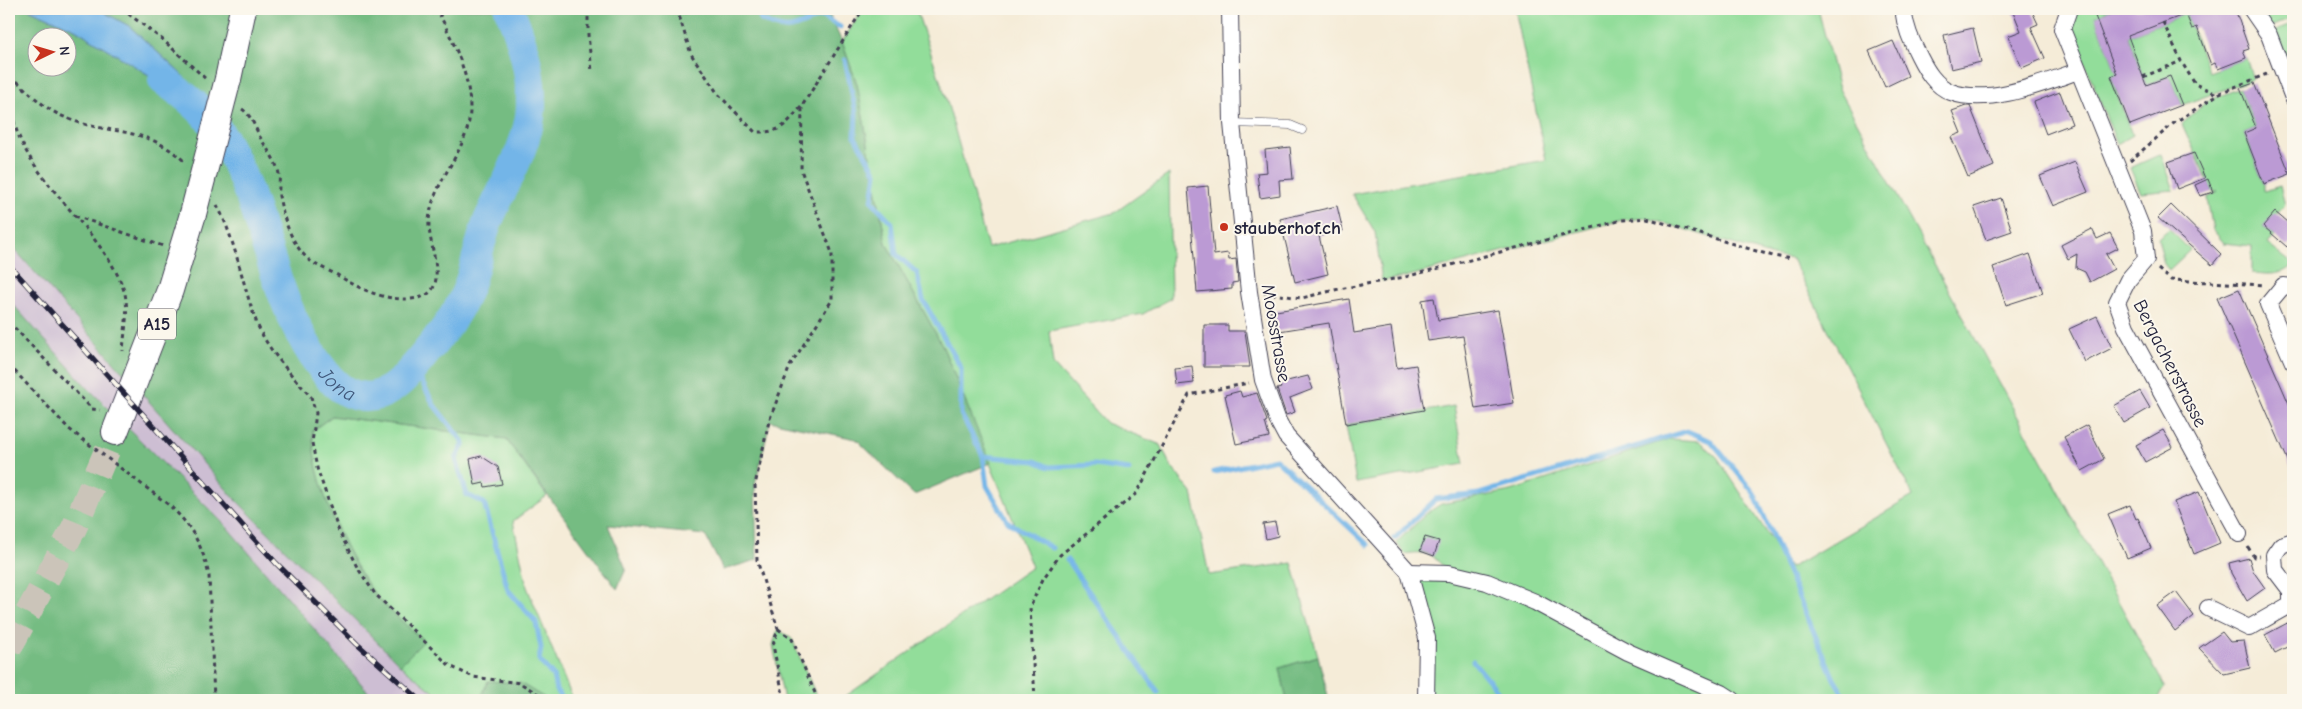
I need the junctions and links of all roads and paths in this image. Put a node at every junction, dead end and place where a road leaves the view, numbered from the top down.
1 (12, 9) edge
2 (242, 9) edge
3 (437, 9) edge
4 (588, 9) edge
5 (677, 9) edge
6 (863, 9) edge
7 (1230, 9) edge
8 (1902, 9) edge
9 (2069, 9) edge
10 (2251, 9) edge
11 (2163, 22) dead end
12 (10, 38) edge
13 (2181, 61) junction
14 (2282, 68) junction
15 (592, 71) dead end
16 (2078, 71) junction
17 (2143, 77) dead end
18 (2217, 94) junction
19 (2293, 98) edge
20 (802, 106) junction
21 (1232, 123) junction
22 (1302, 130) dead end
23 (278, 170) dead end
24 (2119, 171) junction
25 (74, 216) junction
26 (145, 240) dead end
27 (2146, 258) junction
28 (1792, 259) dead end
29 (2290, 284) edge
30 (1249, 292) junction
31 (9, 322) edge
32 (122, 357) dead end
33 (2293, 362) edge
34 (9, 365) edge
35 (1263, 380) junction
36 (314, 404) dead end
37 (105, 408) dead end
38 (115, 432) tunnel mouth
39 (2239, 534) joint
40 (2293, 541) edge
41 (2274, 555) junction
42 (1409, 572) junction
43 (2208, 608) dead end
44 (778, 629) junction
45 (214, 700) edge
46 (548, 700) edge
47 (784, 700) edge
48 (818, 700) edge
49 (1035, 700) edge
50 (1426, 700) edge
51 (1733, 700) edge

1 - 12 path
2 - 38 highway, A15, bridge
3 - 23 path
4 - 15 path
5 - 20 path
6 - 20 path
7 - 21 street, Moosstrasse
8 - 16 street
9 - 16 street
10 - 14 street
11 - 13 path
12 - 25 path
13 - 17 path
13 - 18 path
14 - 18 path
14 - 19 street
16 - 24 street
18 - 24 path
20 - 44 path
21 - 22 lane
21 - 30 street, Moosstrasse
24 - 27 street
25 - 26 path
25 - 32 path
27 - 29 path
27 - 39 street, Bergacherstrasse
28 - 30 path
29 - 33 street
30 - 35 street, Moosstrasse
31 - 37 path
34 - 45 path
35 - 42 street, Moosstrasse
35 - 49 path
36 - 46 path
39 - 41 path
40 - 41 street
41 - 43 street
42 - 50 street, Moosstrasse
42 - 51 street
44 - 47 path
44 - 48 path

